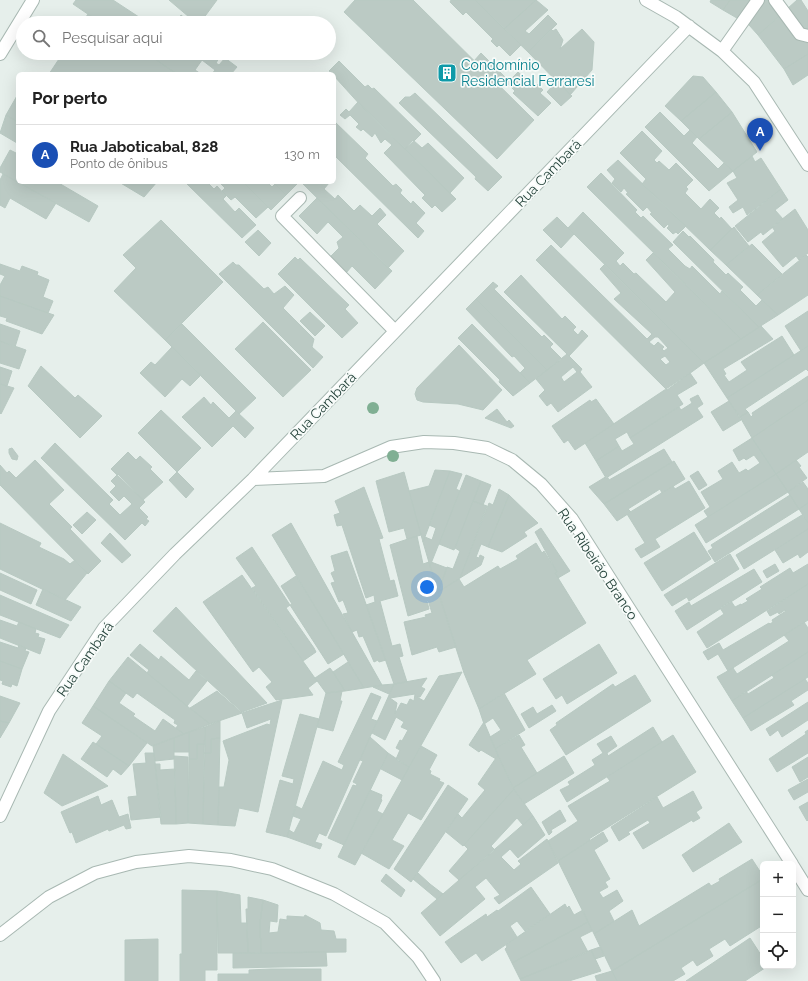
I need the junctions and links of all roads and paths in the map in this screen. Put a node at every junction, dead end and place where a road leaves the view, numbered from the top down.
1 (33, 0) edge
2 (646, 0) edge
3 (758, 0) edge
4 (776, 0) edge
5 (23, 16) edge
6 (689, 26) junction
7 (16, 28) edge
8 (808, 36) edge
9 (722, 51) junction
10 (0, 54) edge
11 (808, 165) edge
12 (300, 198) dead end
13 (395, 332) junction
14 (253, 479) junction
15 (0, 816) edge
16 (789, 861) edge
17 (796, 871) edge
18 (808, 890) edge
19 (0, 935) edge
20 (434, 981) edge

1 - 5 street
2 - 6 street
3 - 9 street
4 - 8 street
6 - 9 street
6 - 13 street, Rua Cambará
7 - 10 street
9 - 11 street
12 - 13 street
13 - 14 street, Rua Cambará
14 - 15 street, Rua Cambará
14 - 16 street, Rua Ribeirão Branco
17 - 18 street, Rua Ribeirão Branco
19 - 20 street

